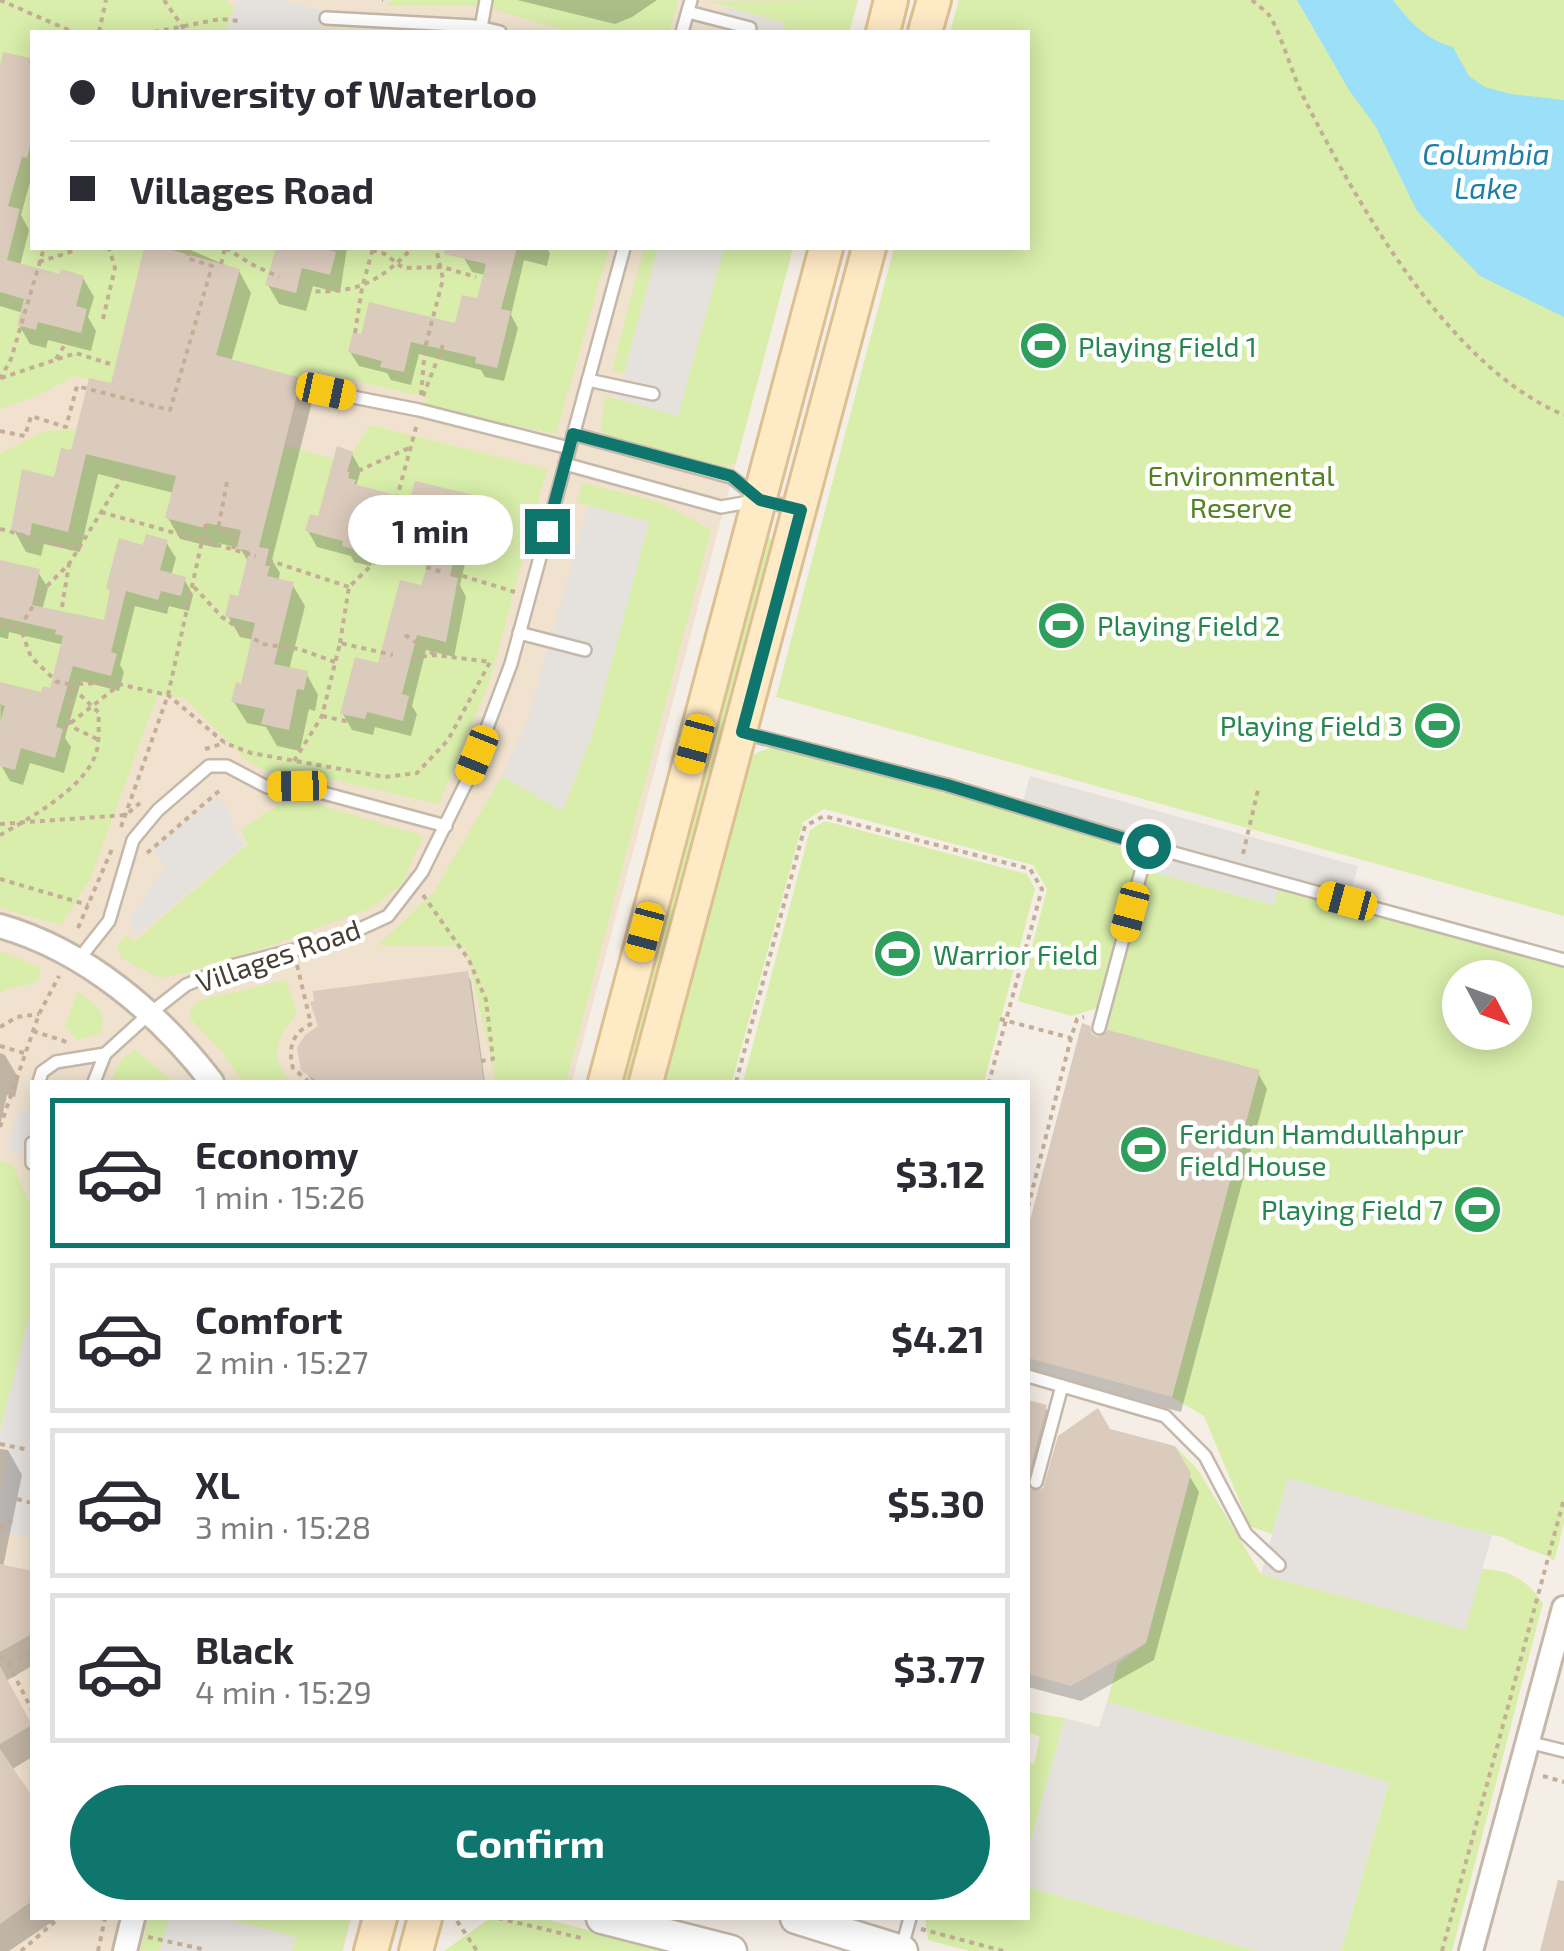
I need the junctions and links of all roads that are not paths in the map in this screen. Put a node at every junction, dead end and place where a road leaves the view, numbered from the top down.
1 (486, 0) edge
2 (891, 0) edge
3 (934, 0) edge
4 (689, 6) edge
5 (326, 18) dead end
6 (481, 28) junction
7 (750, 28) dead end
8 (490, 30) edge
9 (884, 30) edge
10 (926, 30) edge
11 (623, 250) edge
12 (825, 250) edge
13 (868, 250) edge
14 (588, 380) junction
15 (312, 388) dead end
16 (653, 394) dead end
17 (573, 434) junction
18 (570, 448) junction
19 (565, 464) junction
20 (760, 500) junction
21 (801, 510) junction
22 (519, 633) junction
23 (585, 650) dead end
24 (742, 732) junction
25 (446, 826) junction
26 (1148, 846) junction
27 (0, 926) edge
28 (1564, 960) edge
29 (70, 965) junction
30 (149, 1014) junction
31 (1099, 1028) dead end
32 (105, 1054) junction
33 (40, 1080) edge
34 (95, 1080) edge
35 (210, 1080) edge
36 (607, 1080) edge
37 (647, 1080) edge
38 (1030, 1377) edge
39 (1062, 1386) junction
40 (1036, 1482) dead end
41 (1279, 1565) dead end
42 (1564, 1608) edge
43 (1528, 1742) junction
44 (1564, 1751) edge
45 (379, 1920) edge
46 (440, 1920) edge
47 (806, 1920) edge
48 (600, 1930) edge
49 (904, 1939) edge
50 (371, 1951) edge
51 (416, 1951) edge
52 (731, 1951) edge
53 (1471, 1951) edge

1 - 6 lane
2 - 9 main road
3 - 10 main road
4 - 7 lane
5 - 6 lane
6 - 8 lane
11 - 14 lane, Villages Road
12 - 20 main road
13 - 21 main road
14 - 16 lane
14 - 17 lane, Villages Road
15 - 18 lane
17 - 18 lane, Villages Road
17 - 20 lane
18 - 19 lane, Villages Road
19 - 20 lane
19 - 22 lane, Villages Road
20 - 21 lane
20 - 36 main road
21 - 24 main road
22 - 23 lane
22 - 25 lane, Villages Road
24 - 26 lane
24 - 37 main road
25 - 29 lane
25 - 30 lane, Villages Road
26 - 28 lane
26 - 31 lane
27 - 29 street
29 - 30 street
30 - 32 lane, Villages Road
30 - 35 street
32 - 33 lane
32 - 34 lane
38 - 39 lane
39 - 40 lane
39 - 41 lane
42 - 43 street
43 - 44 lane
43 - 53 street
45 - 50 main road
46 - 51 main road
47 - 49 street
48 - 52 street

